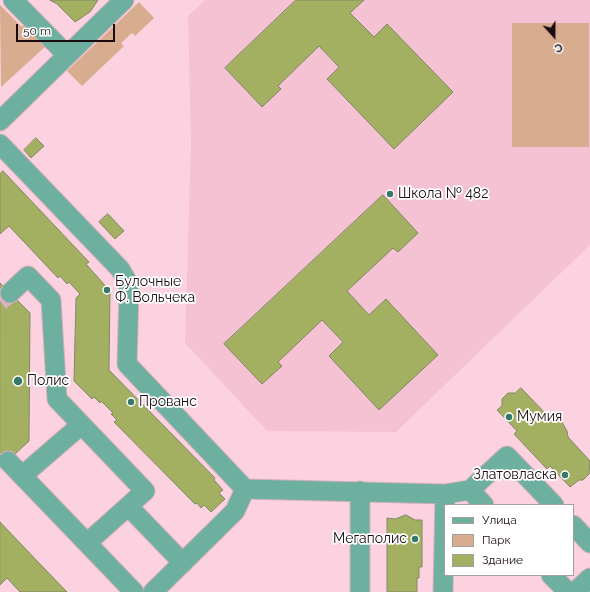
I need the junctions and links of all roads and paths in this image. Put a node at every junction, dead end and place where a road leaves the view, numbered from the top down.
1 (13, 0) edge
2 (124, 0) edge
3 (67, 55) junction
4 (0, 120) edge
5 (0, 144) edge
6 (10, 293) tunnel mouth
7 (81, 425) junction
8 (8, 461) dead end
9 (22, 476) junction
10 (245, 489) junction
11 (470, 490) junction
12 (360, 491) junction
13 (445, 494) junction
14 (445, 504) edge
15 (483, 504) edge
16 (553, 504) edge
17 (129, 507) junction
18 (574, 526) edge
19 (590, 542) edge
20 (87, 543) junction
21 (444, 543) edge
22 (183, 563) junction
23 (553, 576) edge
24 (590, 578) edge
25 (134, 592) edge
26 (153, 592) edge
27 (360, 592) edge
28 (443, 592) edge
29 (568, 592) edge
30 (575, 592) edge

1 - 3 lane
2 - 3 lane
3 - 4 lane
5 - 10 lane
6 - 7 lane
7 - 9 lane
7 - 17 lane
8 - 9 lane
9 - 20 lane
10 - 12 lane
10 - 22 lane
11 - 13 lane
11 - 15 lane
11 - 16 lane
12 - 13 lane
12 - 27 lane
13 - 14 lane
17 - 20 lane
17 - 22 lane
18 - 19 lane
20 - 25 lane
21 - 28 lane
22 - 26 lane
23 - 29 lane
24 - 30 lane

